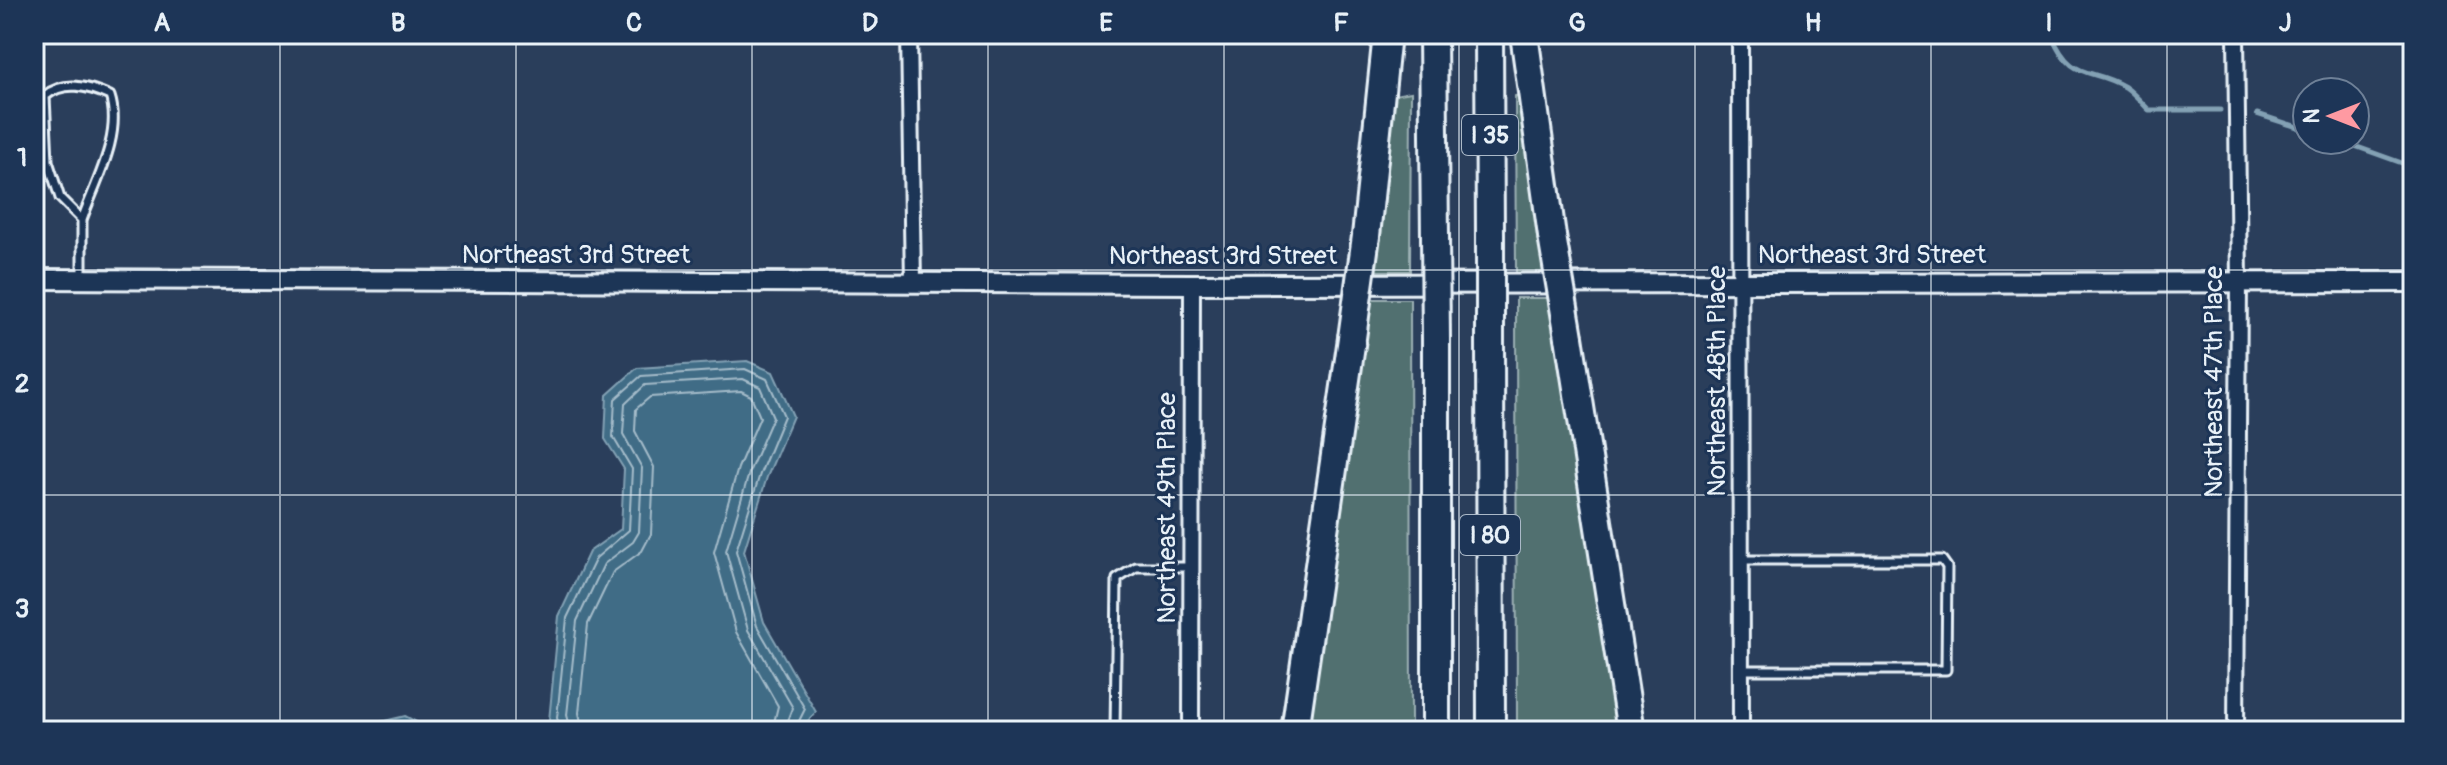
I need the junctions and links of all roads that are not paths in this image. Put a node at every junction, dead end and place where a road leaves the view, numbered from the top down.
1 (909, 34) edge
2 (1387, 34) edge
3 (1433, 34) edge
4 (1489, 34) edge
5 (1524, 34) edge
6 (1740, 34) edge
7 (2236, 34) edge
8 (82, 220) junction
9 (1490, 237) joint
10 (34, 279) edge
11 (82, 279) junction
12 (1741, 281) junction
13 (2239, 282) junction
14 (2413, 282) edge
15 (913, 283) junction
16 (1192, 284) junction
17 (1741, 560) junction
18 (1191, 567) junction
19 (1741, 670) junction
20 (1741, 729) edge
21 (1115, 731) edge
22 (1191, 731) edge
23 (1295, 731) edge
24 (1436, 731) edge
25 (1491, 731) edge
26 (1631, 731) edge
27 (2236, 731) edge

1 - 15 street
2 - 23 highway, bridge
3 - 24 highway, I 80, bridge
4 - 9 highway, I 35
5 - 26 highway, bridge
6 - 12 street, Northeast 48th Place
7 - 13 street, Northeast 47th Place
8 - 8 lane
8 - 11 lane
9 - 25 highway, I 80, bridge
10 - 11 street, Northeast 3rd Street
11 - 15 street, Northeast 3rd Street
12 - 13 street, Northeast 3rd Street
12 - 16 street, Northeast 3rd Street
12 - 17 street, Northeast 48th Place
13 - 14 street, Northeast 3rd Street
13 - 27 street, Northeast 47th Place
15 - 16 street, Northeast 3rd Street
16 - 18 street, Northeast 49th Place
17 - 19 street, Northeast 48th Place
17 - 19 lane
18 - 21 lane
18 - 22 street, Northeast 49th Place
19 - 20 street, Northeast 48th Place

